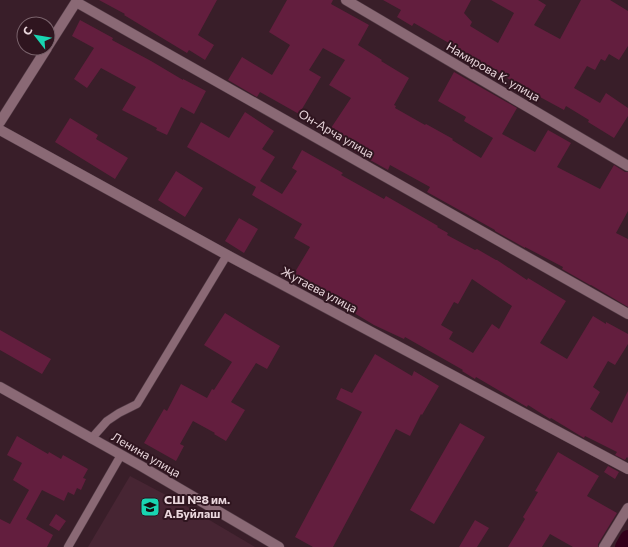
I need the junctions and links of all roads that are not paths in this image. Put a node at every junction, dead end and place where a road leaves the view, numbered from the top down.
1 (346, 0) edge
2 (74, 1) edge
3 (56, 33) edge
4 (42, 56) edge
5 (0, 122) edge
6 (0, 130) edge
7 (628, 166) edge
8 (227, 255) junction
9 (628, 314) edge
10 (0, 387) edge
11 (91, 439) junction
12 (121, 455) junction
13 (628, 469) edge
14 (628, 508) edge
15 (68, 547) edge
16 (279, 547) edge
17 (604, 547) edge

1 - 7 street, Намирова К. улица
2 - 3 street, Он-Арча улица
2 - 9 street, Он-Арча улица
4 - 5 street, Он-Арча улица
6 - 8 street, Жутаева улица
8 - 11 lane
8 - 13 street, Жутаева улица
10 - 11 street, Ленина улица
11 - 12 street, Ленина улица
12 - 15 lane
12 - 16 street, Ленина улица
14 - 17 street

